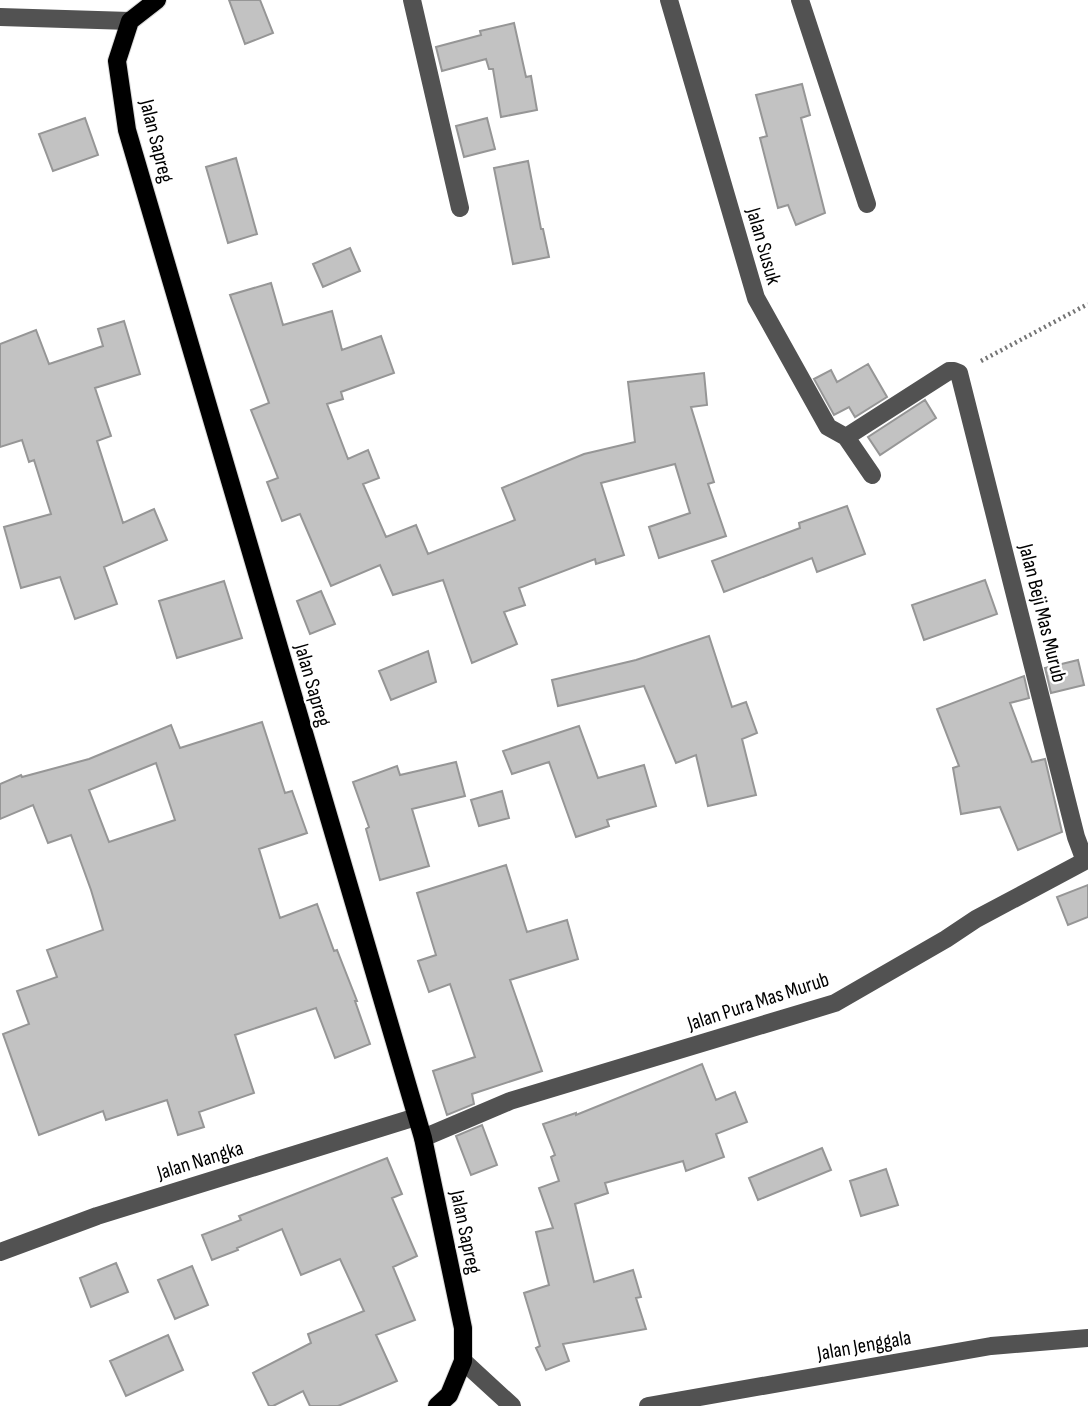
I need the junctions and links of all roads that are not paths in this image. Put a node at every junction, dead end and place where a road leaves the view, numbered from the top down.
1 (157, 0) edge
2 (412, 0) edge
3 (669, 0) edge
4 (800, 0) edge
5 (0, 17) edge
6 (130, 21) junction
7 (867, 204) dead end
8 (460, 208) dead end
9 (846, 437) junction
10 (872, 475) dead end
11 (1086, 860) edge
12 (416, 1117) junction
13 (423, 1138) junction
14 (0, 1252) edge
15 (1088, 1338) edge
16 (463, 1361) junction
17 (443, 1401) edge
18 (512, 1406) edge
19 (649, 1406) edge

1 - 6 main road
2 - 8 street
3 - 9 street, Jalan Susuk
4 - 7 street
5 - 6 street
6 - 12 main road, Jalan Sapreg
9 - 10 street, Jalan Susuk
9 - 11 street, Jalan Beji Mas Murub
11 - 13 street, Jalan Pura Mas Murub
12 - 13 main road, Jalan Sapreg
12 - 14 street, Jalan Nangka
13 - 16 main road, Jalan Sapreg
15 - 19 street, Jalan Jenggala
16 - 17 main road, Jalan Sapreg
16 - 18 street

